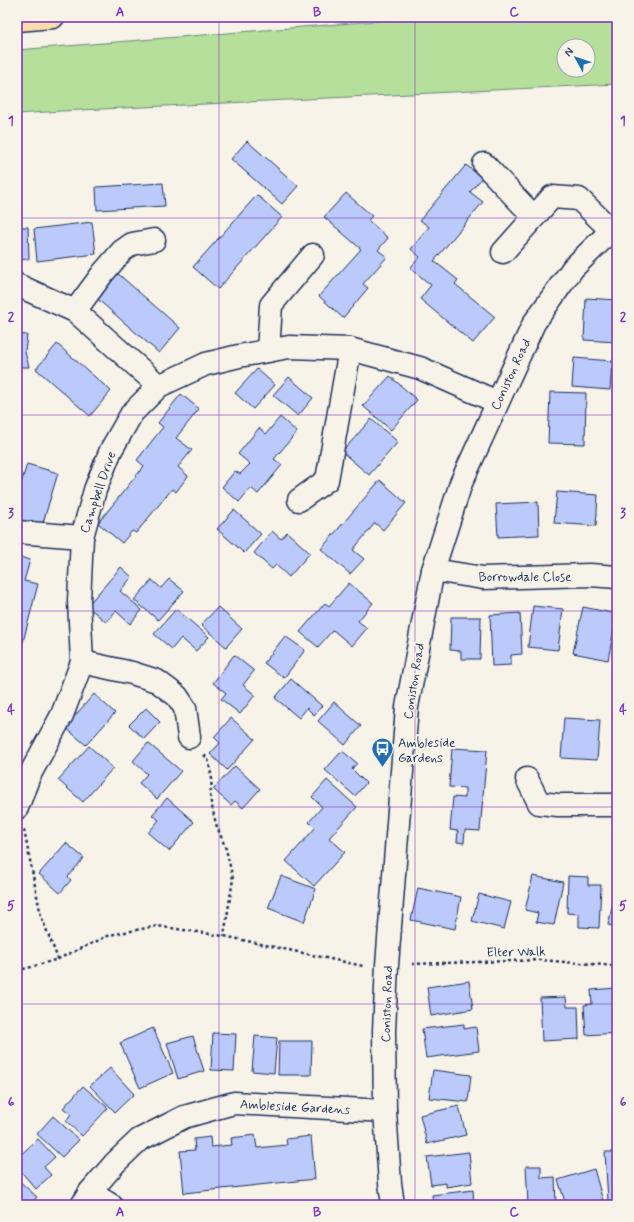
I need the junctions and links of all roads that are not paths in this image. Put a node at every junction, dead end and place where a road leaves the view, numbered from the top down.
1 (53, 17) edge
2 (17, 20) edge
3 (484, 164) dead end
4 (534, 217) junction
5 (614, 227) edge
6 (154, 240) dead end
7 (503, 252) dead end
8 (313, 255) dead end
9 (20, 287) edge
10 (75, 311) junction
11 (350, 349) junction
12 (268, 351) junction
13 (159, 386) junction
14 (497, 402) junction
15 (299, 500) dead end
16 (17, 532) edge
17 (82, 537) junction
18 (433, 570) junction
19 (617, 577) edge
20 (82, 662) junction
21 (190, 737) road end
22 (527, 779) dead end
23 (617, 804) edge
24 (17, 808) edge
25 (385, 1110) junction
26 (86, 1198) edge
27 (111, 1205) edge
28 (393, 1205) edge

1 - 2 highway
3 - 4 street
4 - 5 street, Coniston Road
4 - 7 street, Coniston Road
5 - 14 street, Coniston Road
6 - 10 street
8 - 12 street
9 - 10 street
10 - 13 street
11 - 12 street, Campbell Drive
11 - 14 street, Campbell Drive
11 - 15 street
12 - 13 street, Campbell Drive
13 - 17 street, Campbell Drive
14 - 18 street, Coniston Road
16 - 17 street
17 - 20 street, Campbell Drive
18 - 19 street, Borrowdale Close
18 - 25 street, Coniston Road
20 - 21 street
20 - 24 street, Campbell Drive
22 - 23 street
25 - 26 street, Ambleside Gardens
25 - 28 street, Coniston Road
26 - 27 street, Ambleside Gardens

